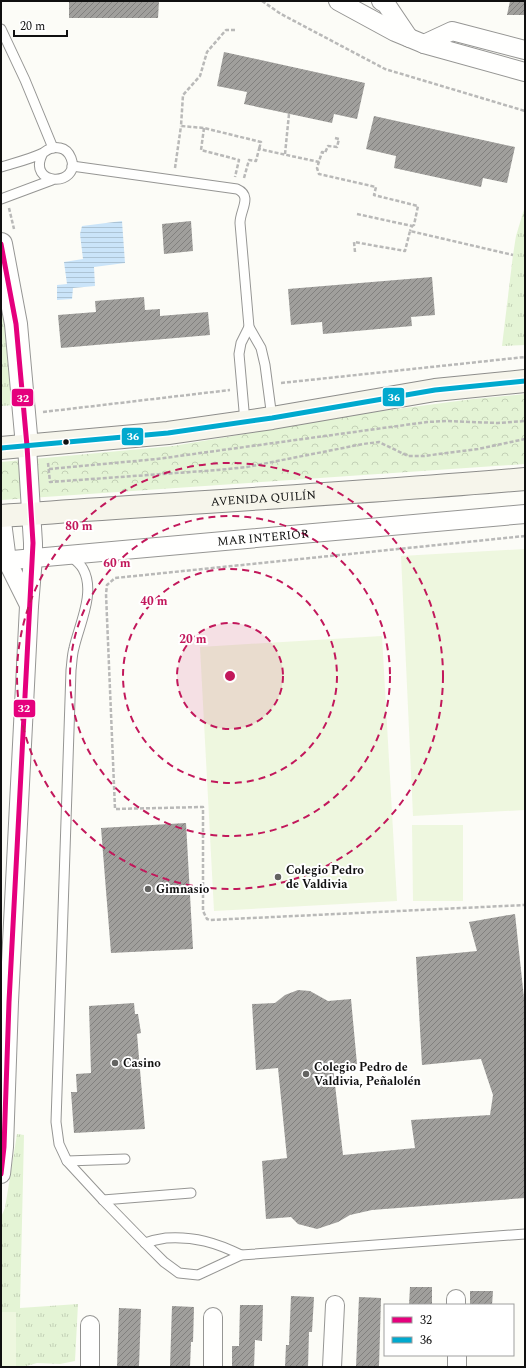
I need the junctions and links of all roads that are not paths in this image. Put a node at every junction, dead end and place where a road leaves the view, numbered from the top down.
1 (338, 1) edge
2 (381, 1) edge
3 (1, 29) edge
4 (417, 41) junction
5 (525, 50) edge
6 (525, 72) edge
7 (53, 148) junction
8 (43, 153) junction
9 (72, 166) junction
10 (1, 167) edge
11 (52, 180) junction
12 (1, 198) edge
13 (1, 244) edge
14 (249, 326) junction
15 (525, 381) edge
16 (272, 418) junction
17 (245, 422) junction
18 (27, 446) junction
19 (1, 448) edge
20 (525, 479) edge
21 (32, 514) junction
22 (525, 514) edge
23 (1, 516) edge
24 (69, 555) junction
25 (33, 558) junction
26 (4, 561) edge
27 (29, 606) junction
28 (125, 1159) dead end
29 (67, 1161) junction
30 (1, 1174) edge
31 (191, 1193) dead end
32 (103, 1200) junction
33 (525, 1234) edge
34 (144, 1243) junction
35 (241, 1255) junction
36 (335, 1305) dead end
37 (213, 1317) dead end
38 (90, 1325) dead end
39 (457, 1356) edge
40 (90, 1367) edge
41 (213, 1367) edge
42 (332, 1367) edge
43 (457, 1367) edge

1 - 4 street
2 - 4 street
3 - 7 lane
4 - 5 street
4 - 6 street
7 - 8 lane
7 - 9 lane
8 - 10 lane
8 - 11 lane
9 - 11 lane
9 - 14 lane
11 - 12 lane
13 - 18 street
14 - 16 lane
14 - 17 lane
15 - 16 main road
16 - 17 main road
17 - 18 main road
18 - 19 main road
18 - 21 street
20 - 21 main road, AVENIDA QUILÍN
21 - 23 main road, AVENIDA QUILÍN
21 - 25 street
22 - 24 street, MAR INTERIOR
23 - 26 street
24 - 25 street, MAR INTERIOR
24 - 29 lane
25 - 26 street, MAR INTERIOR
25 - 27 street
26 - 27 street
27 - 30 street
28 - 29 lane
29 - 32 lane
31 - 32 lane
32 - 34 lane
33 - 35 lane
34 - 35 lane
34 - 35 lane
36 - 42 street
37 - 41 street
38 - 40 street
39 - 43 street

